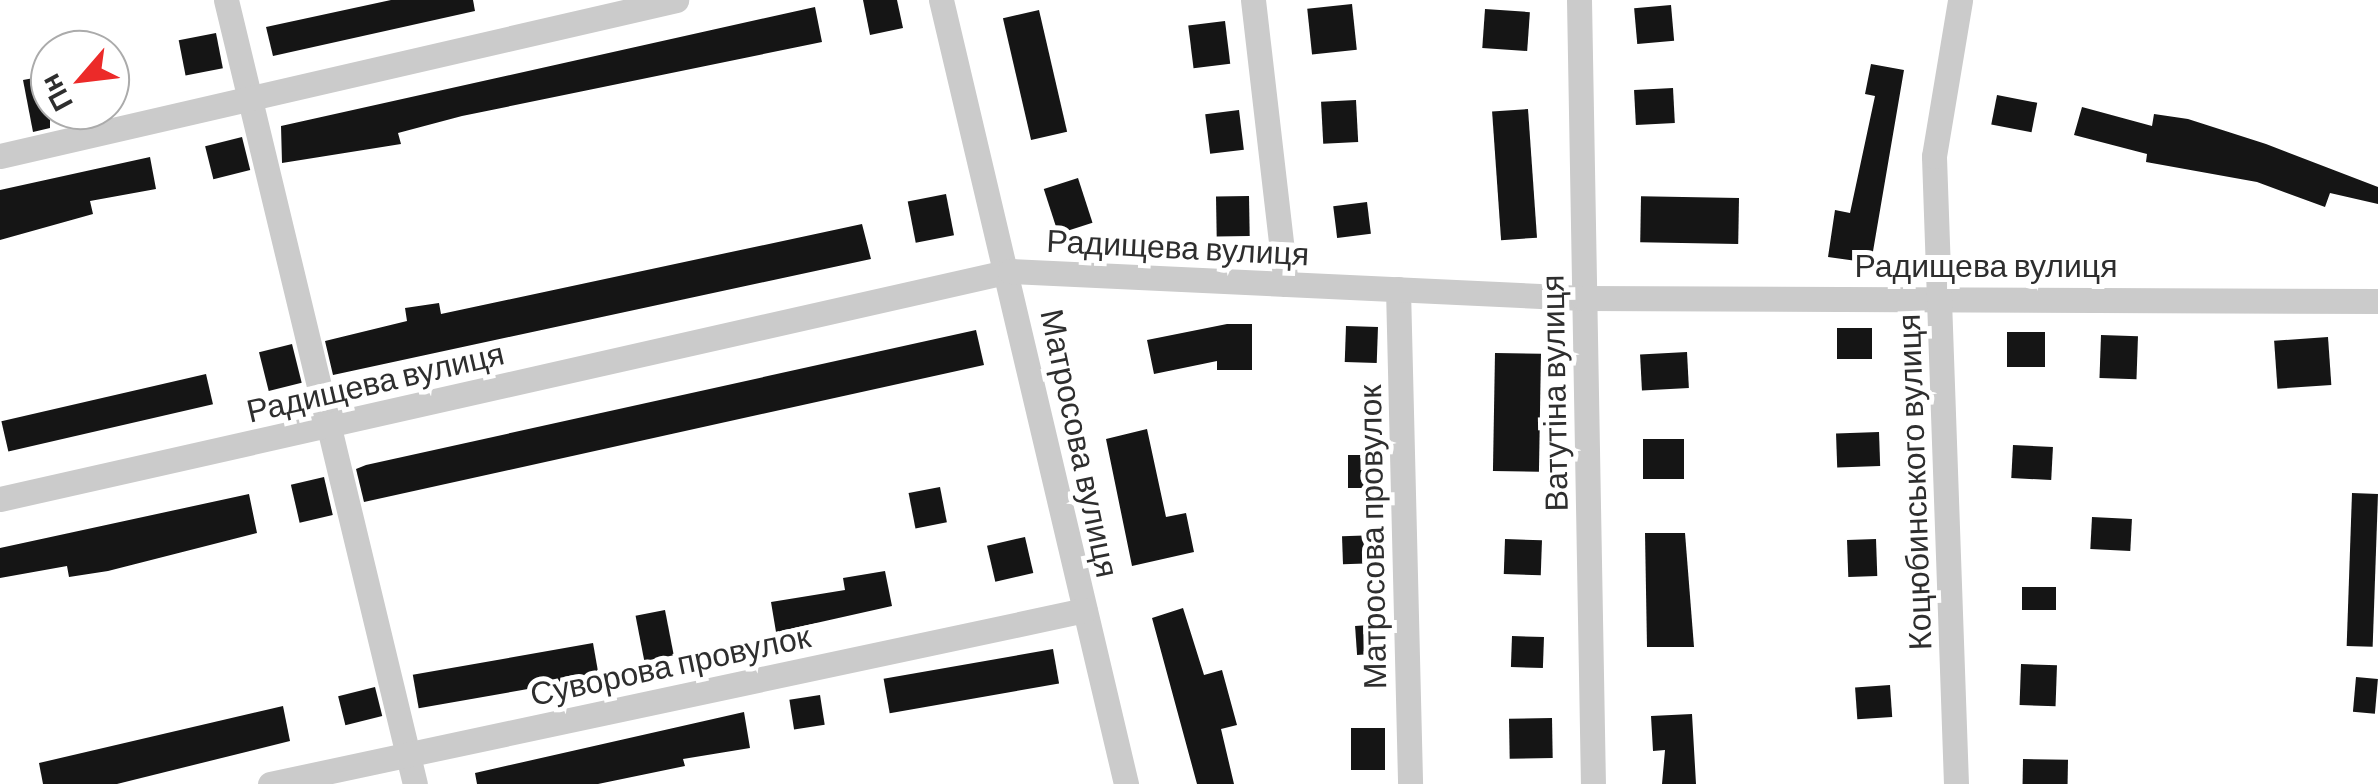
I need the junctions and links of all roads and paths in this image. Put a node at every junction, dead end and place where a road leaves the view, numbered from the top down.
1 (226, 0) edge
2 (676, 0) edge
3 (942, 0) edge
4 (1253, 0) edge
5 (1579, 0) edge
6 (1960, 0) edge
7 (250, 103) junction
8 (0, 156) edge
9 (1010, 271) junction
10 (1286, 284) junction
11 (1398, 289) junction
12 (1938, 294) junction
13 (1583, 298) junction
14 (2378, 301) edge
15 (332, 424) junction
16 (0, 499) edge
17 (1084, 610) junction
18 (408, 753) junction
19 (270, 784) edge
20 (416, 784) edge
21 (1126, 784) edge
22 (1410, 784) edge
23 (1594, 784) edge
24 (1956, 784) edge

1 - 7 street
2 - 7 street
3 - 9 street, Матросова вулиця
4 - 10 street
5 - 13 street, Ватутіна вулиця
6 - 12 street, Коцюбинського вулиця
7 - 8 street
7 - 15 street
9 - 10 street, Радищева вулиця
9 - 15 street, Радищева вулиця
9 - 17 street, Матросова вулиця
10 - 11 street, Радищева вулиця
11 - 13 street, Радищева вулиця
11 - 22 street, Матросова провулок
12 - 13 street, Радищева вулиця
12 - 14 street, Радищева вулиця
12 - 24 street, Коцюбинського вулиця
13 - 23 street, Ватутіна вулиця
15 - 16 street, Радищева вулиця
15 - 18 street
17 - 18 street, Суворова провулок
17 - 21 street, Матросова вулиця
18 - 19 street, Суворова провулок
18 - 20 street

